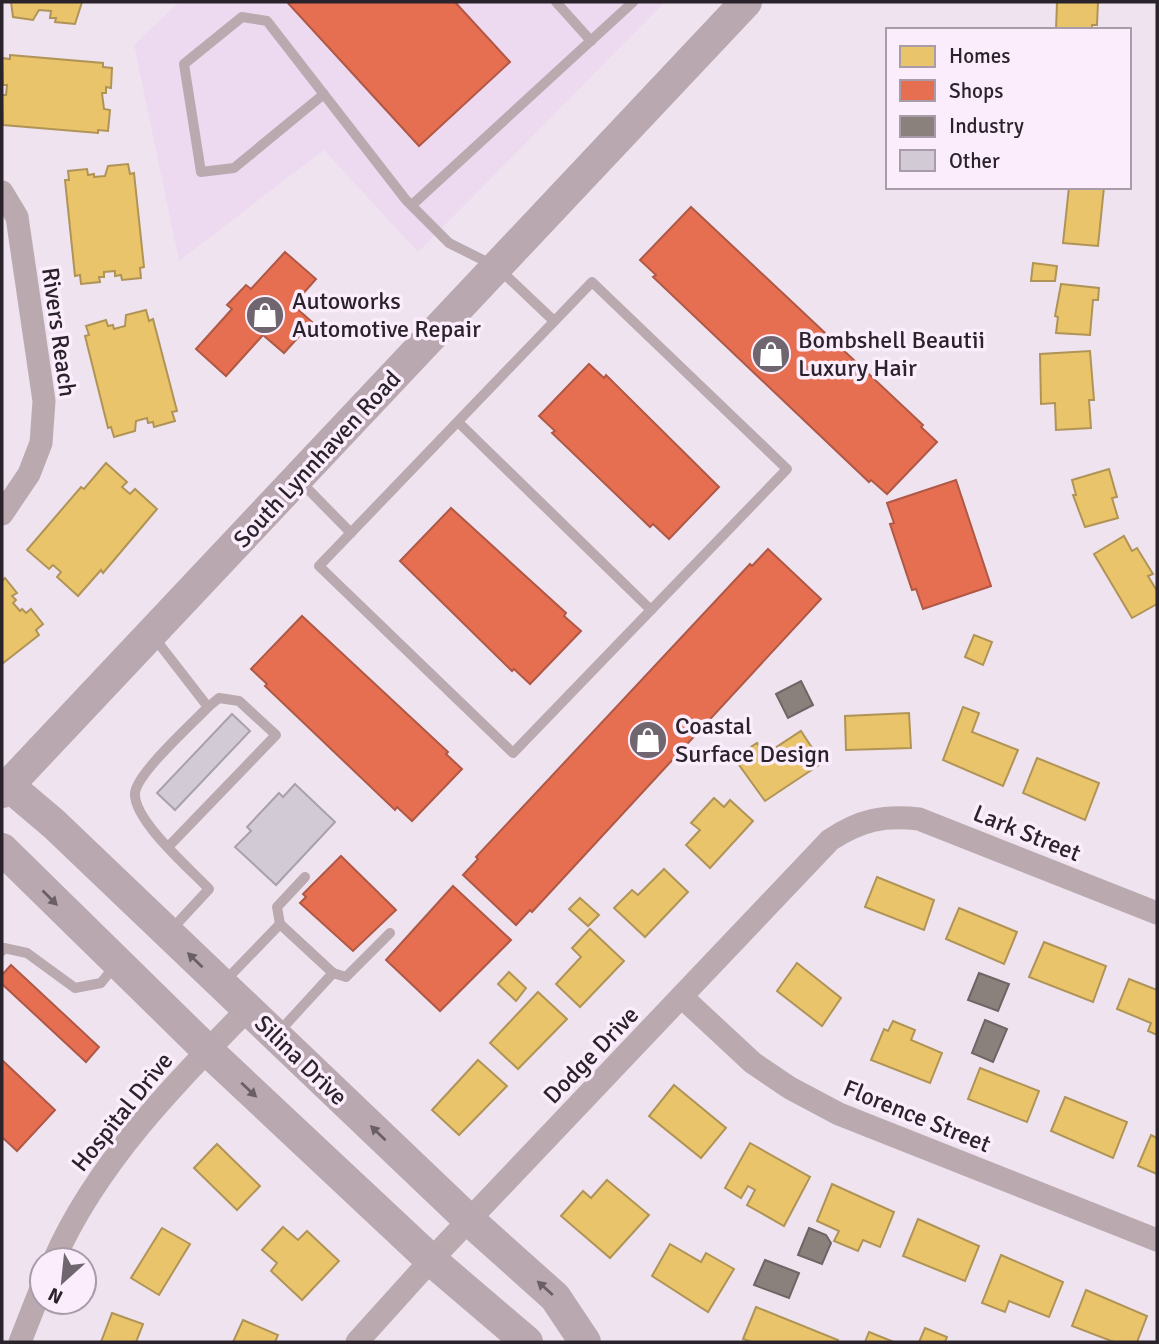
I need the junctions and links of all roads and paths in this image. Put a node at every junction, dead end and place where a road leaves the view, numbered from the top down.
1 (555, 2) edge
2 (633, 2) edge
3 (746, 2) edge
4 (591, 41) junction
5 (324, 94) junction
6 (2, 192) edge
7 (412, 205) junction
8 (497, 267) junction
9 (554, 321) junction
10 (458, 422) junction
11 (299, 479) junction
12 (2, 514) edge
13 (351, 533) junction
14 (652, 610) junction
15 (152, 634) junction
16 (208, 707) junction
17 (4, 786) edge
18 (874, 818) joint
19 (169, 846) junction
20 (2, 849) edge
21 (305, 877) dead end
22 (1157, 913) edge
23 (280, 923) junction
24 (390, 933) dead end
25 (168, 934) junction
26 (2, 951) edge
27 (116, 964) junction
28 (333, 973) junction
29 (221, 984) junction
30 (683, 998) junction
31 (248, 1009) junction
32 (275, 1036) junction
33 (207, 1051) junction
34 (469, 1220) junction
35 (1157, 1240) edge
36 (62, 1246) edge
37 (431, 1260) junction
38 (30, 1316) edge
39 (20, 1342) edge
40 (357, 1342) edge
41 (527, 1342) edge
42 (585, 1342) edge

1 - 4 lane
2 - 4 lane
3 - 8 street, South Lynnhaven Road
4 - 7 lane
5 - 5 lane
5 - 7 lane
6 - 12 street, Rivers Reach
7 - 8 lane
8 - 9 lane
8 - 11 street, South Lynnhaven Road
9 - 10 lane
9 - 14 lane
10 - 13 lane
10 - 14 lane
11 - 13 lane
11 - 15 street, South Lynnhaven Road
13 - 14 lane
15 - 16 lane
15 - 17 street, South Lynnhaven Road
16 - 19 lane
16 - 19 lane
17 - 25 street, Silina Drive
18 - 22 street, Lark Street
18 - 30 street, Dodge Drive
19 - 25 lane
20 -> 27 street
21 - 23 lane
23 - 28 lane
23 - 29 lane
24 - 28 lane
29 -> 25 street, Silina Drive
26 - 27 lane
27 - 33 street
28 - 32 lane
29 - 31 street, Silina Drive
30 - 34 street, Dodge Drive
30 - 35 street, Florence Street
31 - 32 street, Silina Drive
31 - 33 street, Hospital Drive
34 -> 32 street, Silina Drive
33 - 36 street, Hospital Drive
33 -> 37 street
34 - 37 street, Dodge Drive
42 -> 34 street, Silina Drive
37 - 40 street, Dodge Drive
37 - 41 street
38 - 39 street

